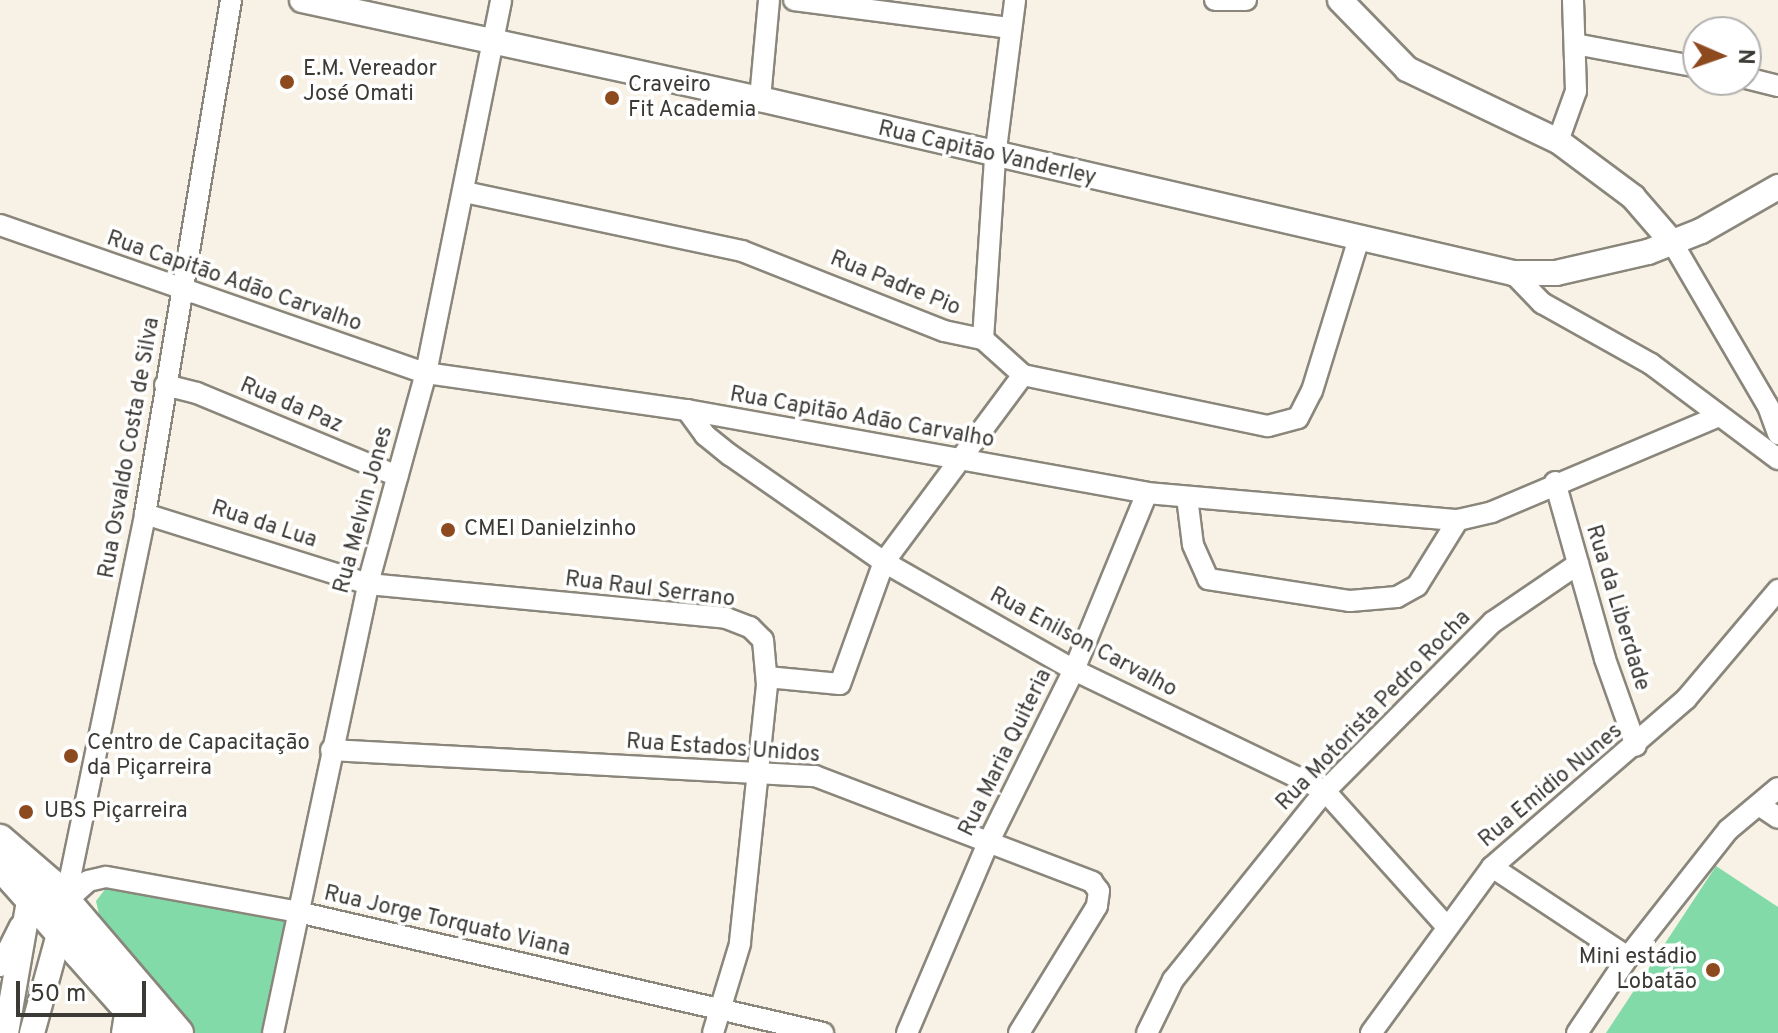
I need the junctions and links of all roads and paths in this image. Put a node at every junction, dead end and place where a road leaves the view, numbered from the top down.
1 (231, 0) edge
2 (302, 0) edge
3 (501, 0) edge
4 (769, 0) edge
5 (794, 0) edge
6 (1015, 0) edge
7 (1215, 0) edge
8 (1246, 0) edge
9 (1340, 0) edge
10 (1573, 0) edge
11 (1010, 28) junction
12 (496, 43) junction
13 (1575, 44) junction
14 (1682, 64) edge
15 (760, 99) junction
16 (1558, 141) junction
17 (995, 157) junction
18 (1778, 187) edge
19 (465, 192) junction
20 (0, 225) edge
21 (1359, 238) junction
22 (1672, 242) junction
23 (1513, 273) junction
24 (182, 292) junction
25 (983, 339) junction
26 (426, 373) junction
27 (1023, 375) junction
28 (165, 385) junction
29 (687, 410) junction
30 (1719, 416) junction
31 (1778, 434) edge
32 (1778, 459) edge
33 (963, 461) junction
34 (397, 476) junction
35 (1555, 482) junction
36 (1147, 493) junction
37 (1187, 497) junction
38 (145, 514) junction
39 (1458, 520) junction
40 (884, 562) junction
41 (1578, 564) junction
42 (368, 584) junction
43 (1778, 590) edge
44 (1074, 670) junction
45 (767, 677) junction
46 (1636, 746) junction
47 (331, 750) junction
48 (757, 772) junction
49 (1778, 788) edge
50 (1325, 791) junction
51 (1759, 805) junction
52 (1778, 818) edge
53 (0, 839) edge
54 (989, 841) junction
55 (0, 866) edge
56 (1492, 867) junction
57 (65, 902) junction
58 (27, 908) junction
59 (298, 912) junction
60 (1446, 926) junction
61 (58, 935) junction
62 (1628, 957) junction
63 (0, 966) edge
64 (721, 1010) junction
65 (124, 1021) edge
66 (6, 1033) edge
67 (32, 1033) edge
68 (149, 1033) edge
69 (179, 1033) edge
70 (273, 1033) edge
71 (713, 1033) edge
72 (823, 1033) edge
73 (907, 1033) edge
74 (1019, 1033) edge
75 (1147, 1033) edge
76 (1371, 1033) edge
77 (1577, 1033) edge

1 - 24 street, Rua Osvaldo Costa de Silva
2 - 12 street, Rua Capitão Vanderley
3 - 12 street, Rua Melvin Jones
4 - 15 street
5 - 11 street
6 - 11 street
7 - 8 street
9 - 16 street
10 - 13 street
11 - 17 street
12 - 15 street, Rua Capitão Vanderley
12 - 19 street, Rua Melvin Jones
13 - 14 street
13 - 16 street
15 - 17 street, Rua Capitão Vanderley
16 - 22 street
17 - 21 street, Rua Capitão Vanderley
17 - 25 street
18 - 22 street, Rua Capitão Vanderley
19 - 25 street, Rua Padre Pio
19 - 26 street, Rua Melvin Jones
20 - 24 street, Rua Capitão Adão Carvalho
21 - 23 street, Rua Capitão Vanderley
21 - 27 street
22 - 23 street, Rua Capitão Vanderley
22 - 31 street
23 - 30 street
24 - 26 street, Rua Capitão Adão Carvalho
24 - 28 street, Rua Osvaldo Costa de Silva
25 - 27 street
26 - 29 street, Rua Capitão Adão Carvalho
26 - 34 street, Rua Melvin Jones
27 - 33 street
28 - 34 street, Rua da Paz
28 - 38 street, Rua Osvaldo Costa de Silva
29 - 33 street, Rua Capitão Adão Carvalho
29 - 40 street, Rua Enilson Carvalho
30 - 32 street
30 - 35 street, Rua Capitão Adão Carvalho
33 - 36 street, Rua Capitão Adão Carvalho
33 - 40 street
34 - 42 street, Rua Melvin Jones
35 - 39 street, Rua Capitão Adão Carvalho
35 - 41 street, Rua da Liberdade
36 - 37 street, Rua Capitão Adão Carvalho
36 - 44 street, Rua Maria Quiteria
37 - 39 street, Rua Capitão Adão Carvalho
37 - 39 street
38 - 42 street, Rua da Lua
38 - 57 street, Rua Osvaldo Costa de Silva
40 - 44 street, Rua Enilson Carvalho
40 - 45 street
41 - 46 street, Rua da Liberdade
41 - 50 street, Rua Motorista Pedro Rocha
42 - 45 street, Rua Raul Serrano
42 - 47 street, Rua Melvin Jones
43 - 46 street, Rua Emidio Nunes
44 - 50 street, Rua Enilson Carvalho
44 - 54 street, Rua Maria Quiteria
45 - 48 street, Rua Raul Serrano
46 - 56 street, Rua Emidio Nunes
47 - 48 street, Rua Estados Unidos
47 - 59 street, Rua Melvin Jones
48 - 54 street, Rua Estados Unidos
48 - 64 street, Rua Raul Serrano
49 - 51 street
50 - 60 street, Rua Enilson Carvalho
50 - 75 street, Rua Motorista Pedro Rocha
51 - 52 street
51 - 62 street
53 - 57 main road
54 - 73 street, Rua Maria Quiteria
54 - 74 street, Rua Estados Unidos
55 - 58 main road
56 - 60 street, Rua Emidio Nunes
56 - 62 street
57 - 59 street, Rua Jorge Torquato Viana
57 - 61 street
57 - 69 main road
58 - 61 main road
58 - 63 street
58 - 66 street
59 - 64 street, Rua Jorge Torquato Viana
59 - 70 street, Rua Melvin Jones
60 - 76 street, Rua Emidio Nunes
61 - 65 main road
61 - 67 street
62 - 77 street
64 - 71 street, Rua Raul Serrano
64 - 72 street, Rua Jorge Torquato Viana
65 - 68 main road

